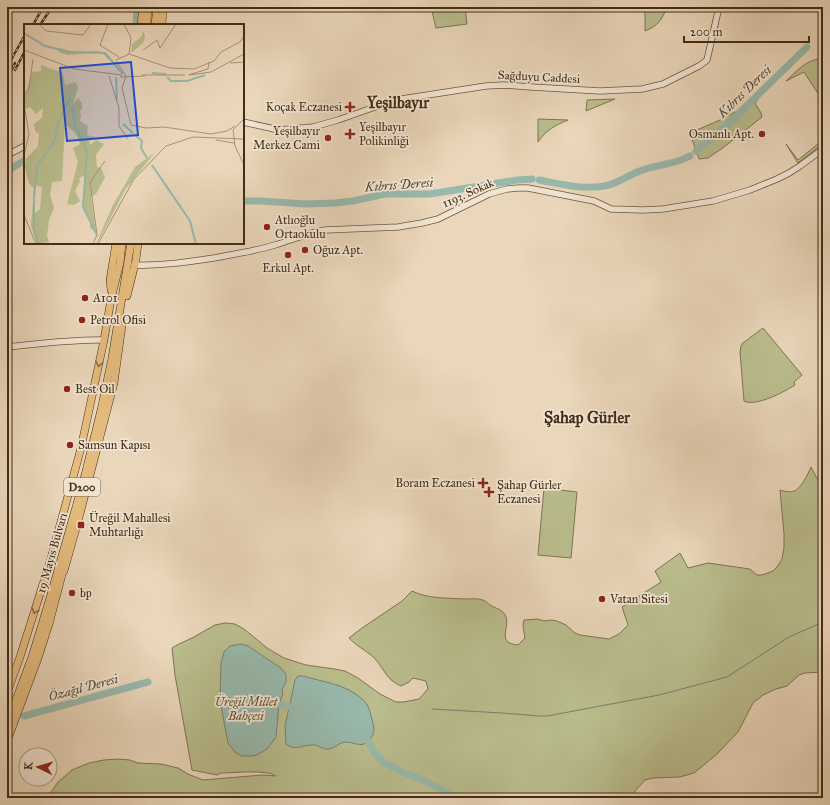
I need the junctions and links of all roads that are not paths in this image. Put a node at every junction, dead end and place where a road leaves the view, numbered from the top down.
1 (143, 7) edge
2 (148, 7) edge
3 (157, 7) edge
4 (163, 7) edge
5 (719, 7) edge
6 (141, 24) edge
7 (147, 24) edge
8 (155, 24) edge
9 (162, 24) edge
10 (244, 122) edge
11 (24, 146) edge
12 (823, 148) edge
13 (7, 155) edge
14 (116, 244) edge
15 (122, 244) edge
16 (131, 244) edge
17 (138, 244) edge
18 (134, 265) junction
19 (111, 299) junction
20 (104, 340) junction
21 (7, 347) edge
22 (70, 527) junction
23 (64, 571) junction
24 (7, 693) edge
25 (7, 724) edge
26 (7, 740) edge

1 - 6 highway
2 - 7 highway
3 - 8 highway
4 - 9 highway
5 - 10 street, Sağduyu Caddesi
11 - 13 street
12 - 18 street, 1193. Sokak
14 - 19 highway
15 - 19 highway, 19 Mayıs Bulvarı / D200
16 - 22 highway, 19 Mayıs Bulvarı / D200
17 - 18 highway
18 - 23 highway
19 - 20 highway, 19 Mayıs Bulvarı / D200
20 - 21 street
20 -> 24 highway, 19 Mayıs Bulvarı / D200
22 - 23 highway
22 - 25 highway, 19 Mayıs Bulvarı / D200
23 - 26 highway

